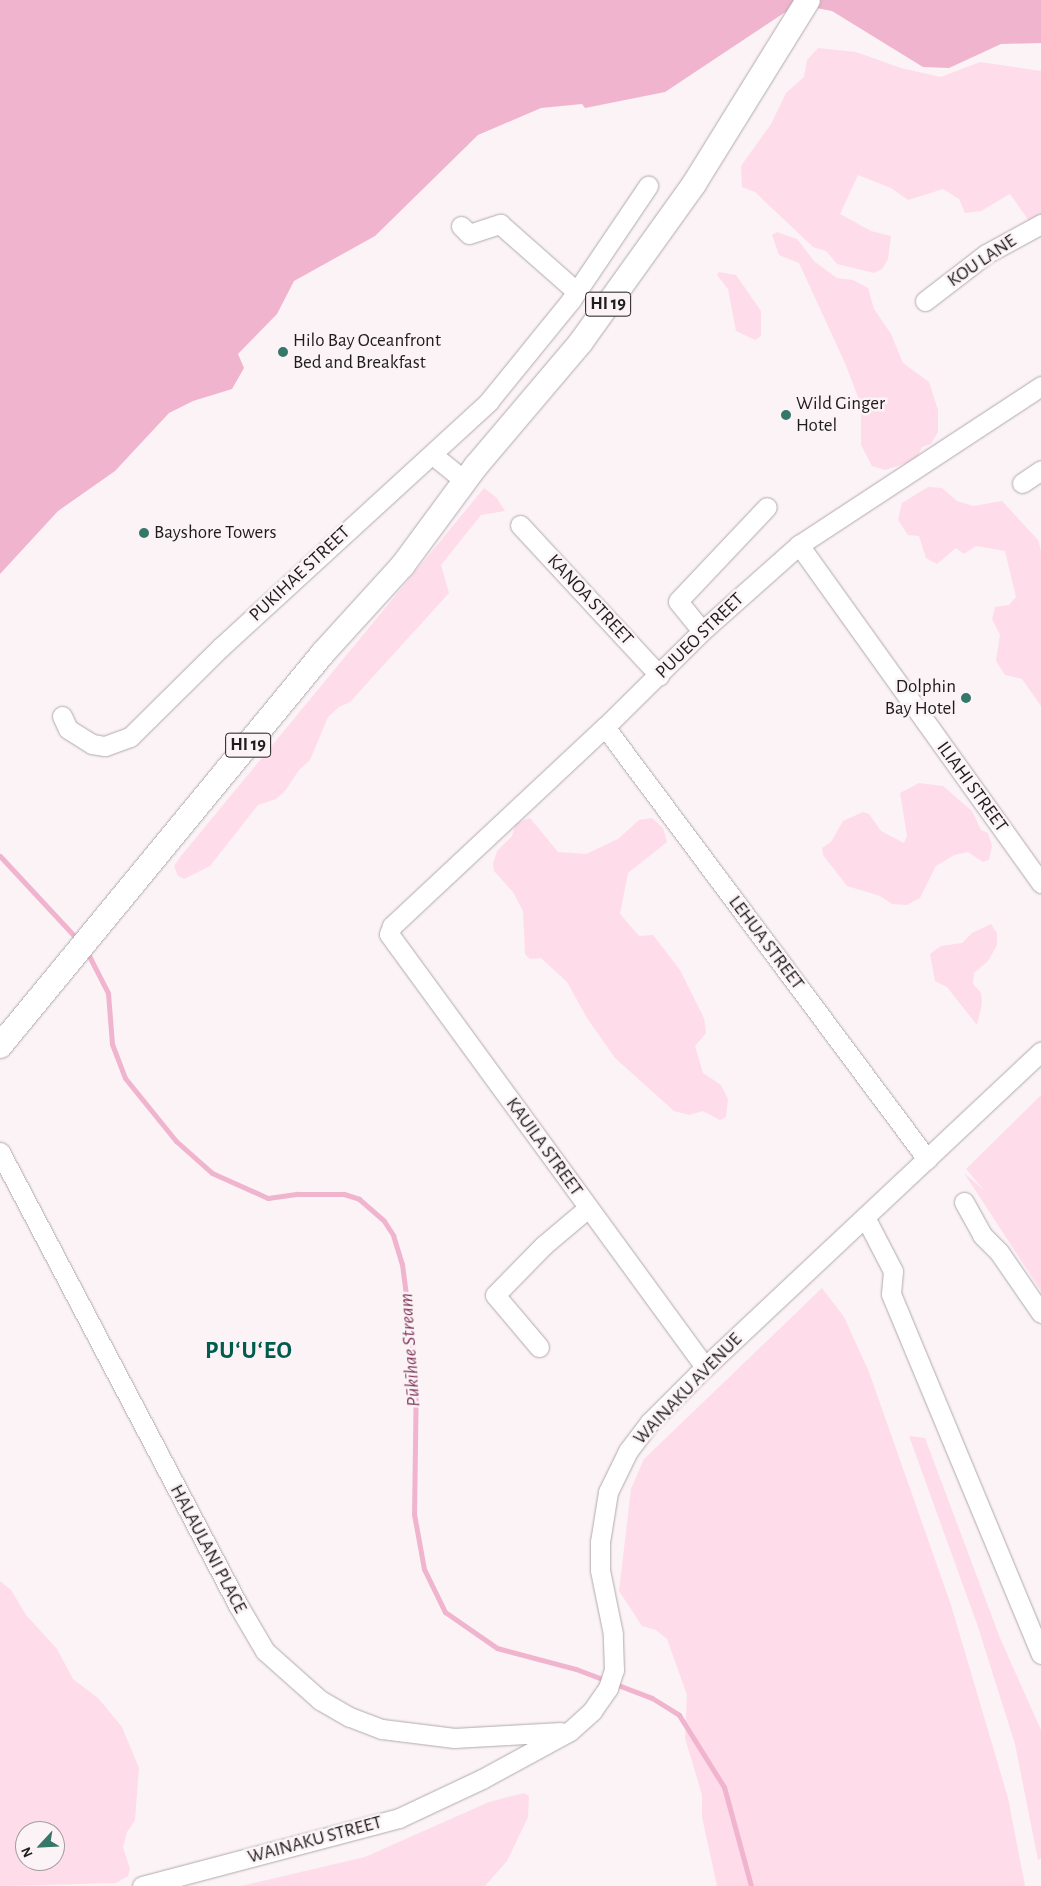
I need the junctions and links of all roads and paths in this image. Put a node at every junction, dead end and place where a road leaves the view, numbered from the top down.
1 (808, 0) edge
2 (648, 186) dead end
3 (1041, 224) edge
4 (460, 226) dead end
5 (576, 291) junction
6 (925, 301) dead end
7 (1041, 386) edge
8 (433, 455) junction
9 (1041, 470) edge
10 (466, 481) junction
11 (1022, 483) dead end
12 (767, 507) dead end
13 (520, 524) dead end
14 (799, 545) junction
15 (702, 630) junction
16 (659, 675) junction
17 (62, 716) dead end
18 (605, 727) junction
19 (1041, 883) edge
20 (392, 926) joint
21 (0, 1046) edge
22 (1041, 1051) edge
23 (0, 1152) edge
24 (927, 1159) junction
25 (964, 1202) dead end
26 (588, 1208) junction
27 (865, 1217) junction
28 (1041, 1313) edge
29 (539, 1347) dead end
30 (705, 1367) junction
31 (1041, 1654) edge
32 (570, 1731) junction
33 (482, 1779) joint
34 (142, 1886) edge

1 - 10 main road, HI 19
2 - 5 street, PUKIHAE STREET
3 - 6 street, KOU LANE
4 - 5 street
5 - 8 street, PUKIHAE STREET
7 - 14 street, PUUEO STREET
8 - 10 street
8 - 17 street, PUKIHAE STREET
9 - 11 street
10 - 21 main road, HI 19
12 - 15 street
13 - 16 street, KANOA STREET
14 - 15 street, PUUEO STREET
14 - 19 street, ILIAHI STREET
15 - 16 street, PUUEO STREET
16 - 18 street, PUUEO STREET
18 - 20 street, PUUEO STREET
18 - 24 street, LEHUA STREET
20 - 26 street, KAUILA STREET
22 - 24 street, WAINAKU AVENUE
23 - 32 street, HALAULANI PLACE
24 - 27 street, WAINAKU AVENUE
25 - 28 street
26 - 29 street
26 - 30 street, KAUILA STREET
27 - 30 street, WAINAKU AVENUE
27 - 31 street
30 - 32 street, WAINAKU AVENUE
32 - 33 street, WAINAKU AVENUE
33 - 34 street, WAINAKU STREET

